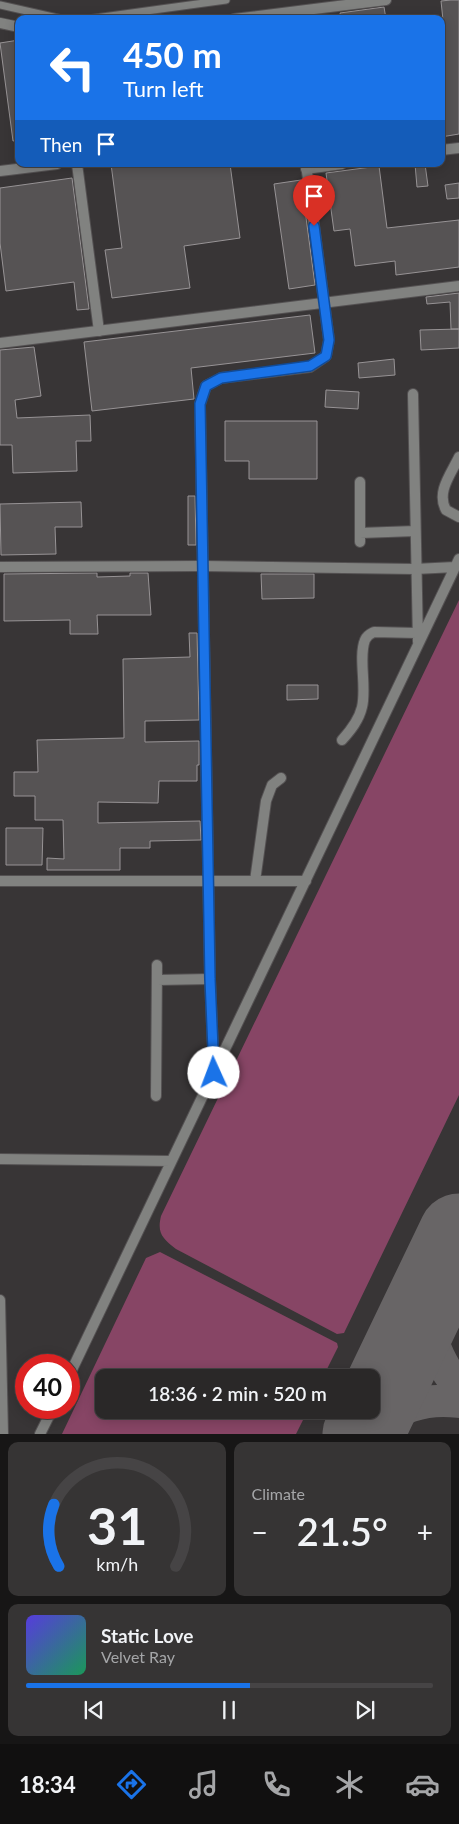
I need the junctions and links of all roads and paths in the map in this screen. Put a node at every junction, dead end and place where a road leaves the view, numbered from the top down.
1 (226, 0) edge
2 (386, 0) edge
3 (0, 5) edge
4 (44, 15) edge
5 (117, 15) edge
6 (292, 15) edge
7 (0, 23) edge
8 (15, 26) edge
9 (459, 148) edge
10 (445, 150) edge
11 (32, 167) edge
12 (77, 167) edge
13 (306, 167) edge
14 (0, 171) edge
15 (459, 286) edge
16 (325, 303) junction
17 (99, 331) junction
18 (0, 343) edge
19 (413, 394) dead end
20 (459, 457) edge
21 (360, 482) dead end
22 (459, 517) edge
23 (415, 531) junction
24 (457, 563) edge
25 (202, 566) junction
26 (0, 568) edge
27 (415, 569) junction
28 (418, 638) junction
29 (342, 740) dead end
30 (281, 778) dead end
31 (208, 880) junction
32 (0, 881) edge
33 (255, 881) junction
34 (306, 881) junction
35 (157, 966) dead end
36 (210, 979) junction
37 (157, 980) junction
38 (214, 1073) junction
39 (156, 1096) dead end
40 (0, 1159) edge
41 (171, 1161) junction
42 (0, 1300) edge
43 (79, 1354) edge
44 (1, 1391) edge
45 (48, 1419) edge
46 (3, 1434) edge
47 (40, 1434) edge

1 - 5 lane
2 - 6 street
3 - 4 lane
7 - 8 street
9 - 10 street
11 - 14 street
12 - 17 street
13 - 16 street
15 - 16 street
16 - 17 street
16 - 25 street
17 - 18 street
19 - 23 street
20 - 22 street
21 - 23 street
23 - 27 street
24 - 27 street
24 - 28 street
25 - 26 street
25 - 27 street
25 - 31 street
27 - 28 street
28 - 29 street
28 - 34 street
30 - 33 street
31 - 32 street
31 - 33 street
31 - 36 street
33 - 34 street
34 - 38 street
35 - 37 street
36 - 37 street
36 - 38 street
37 - 39 street
38 - 41 street
40 - 41 street
41 - 43 street
42 - 44 street
44 - 46 street
45 - 47 street

